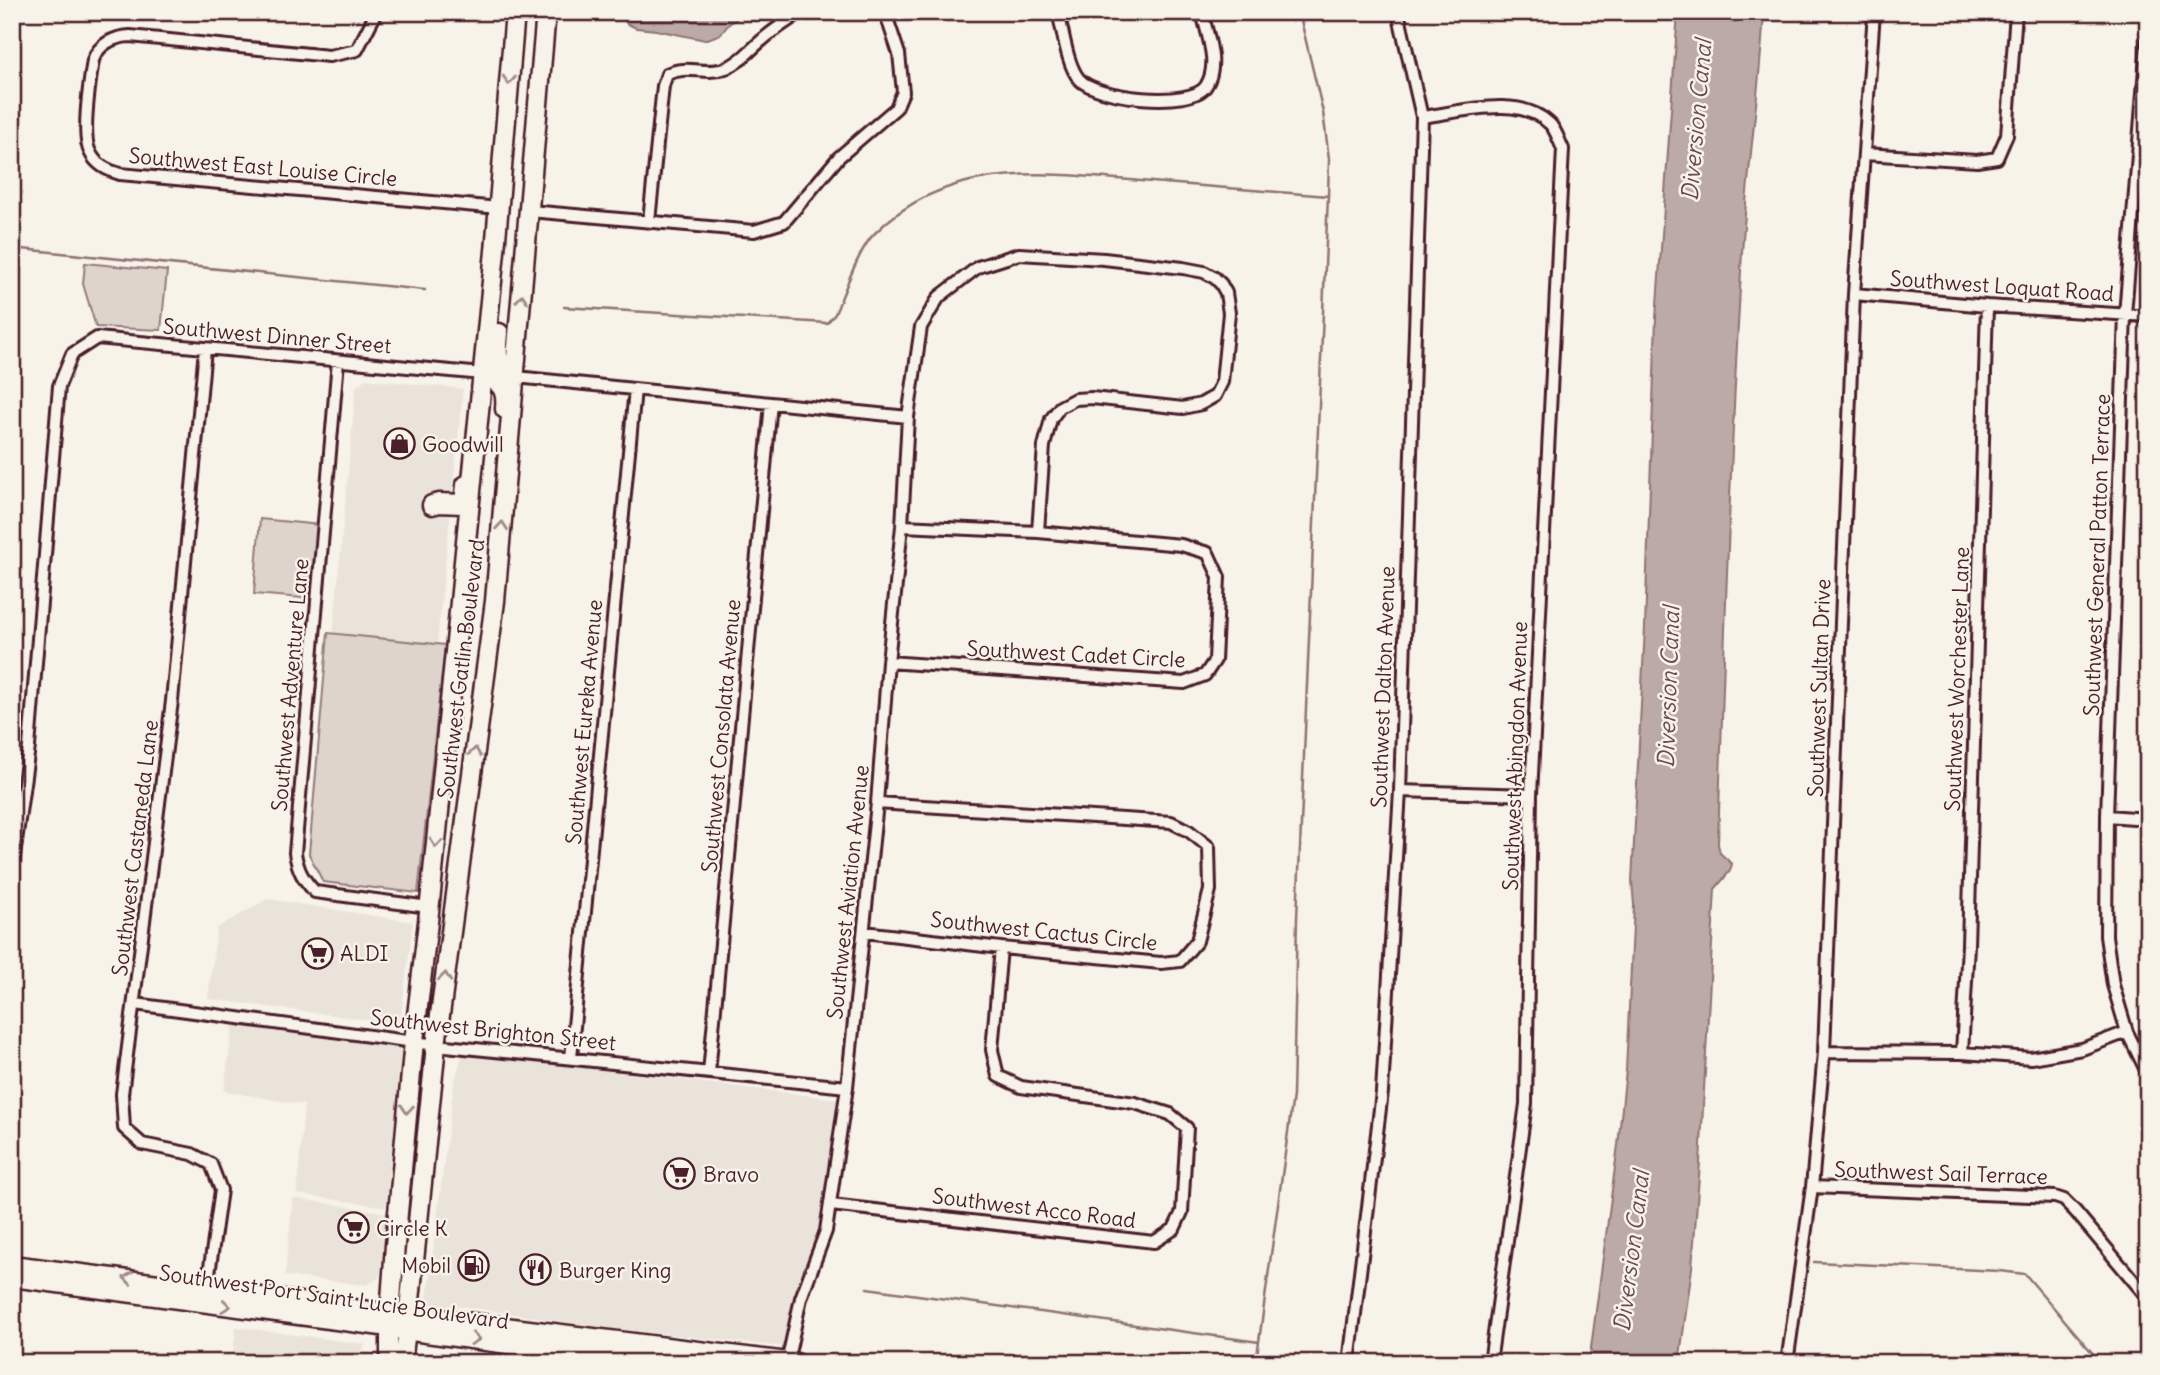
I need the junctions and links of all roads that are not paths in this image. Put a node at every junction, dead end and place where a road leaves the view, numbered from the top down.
1 (515, 12) edge
2 (546, 12) edge
3 (801, 12) edge
4 (885, 12) edge
5 (1058, 12) edge
6 (1202, 12) edge
7 (1398, 12) edge
8 (1874, 12) edge
9 (2016, 12) edge
10 (374, 15) edge
11 (2148, 31) edge
12 (1422, 117) junction
13 (1864, 154) junction
14 (2143, 174) edge
15 (499, 208) junction
16 (530, 211) junction
17 (649, 221) junction
18 (495, 251) junction
19 (1854, 295) junction
20 (1987, 306) junction
21 (2125, 315) junction
22 (2148, 316) edge
23 (205, 349) junction
24 (338, 361) junction
25 (483, 374) junction
26 (516, 377) junction
27 (635, 389) junction
28 (771, 403) junction
29 (480, 406) junction
30 (908, 417) junction
31 (505, 488) junction
32 (468, 523) junction
33 (902, 526) junction
34 (1038, 531) junction
35 (888, 662) junction
36 (1400, 791) junction
37 (1531, 795) junction
38 (877, 803) junction
39 (2107, 816) junction
40 (2148, 818) edge
41 (12, 872) edge
42 (429, 906) junction
43 (863, 932) junction
44 (1001, 948) junction
45 (135, 1004) junction
46 (2127, 1032) junction
47 (414, 1041) junction
48 (436, 1045) junction
49 (1824, 1052) junction
50 (1962, 1053) junction
51 (571, 1058) junction
52 (709, 1073) junction
53 (2148, 1074) edge
54 (847, 1087) junction
55 (1812, 1187) junction
56 (831, 1205) junction
57 (12, 1264) edge
58 (12, 1278) edge
59 (207, 1288) junction
60 (2148, 1298) edge
61 (399, 1321) junction
62 (790, 1362) edge
63 (389, 1363) edge
64 (403, 1363) edge
65 (650, 1363) edge
66 (1349, 1363) edge
67 (1490, 1363) edge
68 (1787, 1363) edge

1 -> 15 main road, Southwest Gatlin Boulevard
2 - 16 main road, Southwest Gatlin Boulevard
3 - 17 street
4 - 17 street
5 - 6 street
7 - 12 street, Southwest Dalton Avenue
8 - 13 street, Southwest Sultan Drive
9 - 13 street
10 - 15 street, Southwest East Louise Circle
11 - 14 street, Southwest General Patton Terrace
12 - 36 street, Southwest Dalton Avenue
12 - 37 street, Southwest Abingdon Avenue
13 - 19 street, Southwest Sultan Drive
14 - 21 street, Southwest General Patton Terrace
15 - 18 main road, Southwest Gatlin Boulevard
16 - 17 street
26 -> 16 main road, Southwest Gatlin Boulevard
18 - 25 main road, Southwest Gatlin Boulevard
18 - 26 main road
19 - 20 street, Southwest Loquat Road
19 - 49 street, Southwest Sultan Drive
20 - 21 street, Southwest Loquat Road
20 - 50 street, Southwest Worchester Lane
21 - 22 street, Southwest Loquat Road
21 - 39 street, Southwest General Patton Terrace
23 - 24 street, Southwest Dinner Street
23 - 41 street, Southwest Dinner Street
23 - 45 street, Southwest Castaneda Lane
24 - 25 street, Southwest Dinner Street
24 - 42 street, Southwest Adventure Lane
25 - 29 main road, Southwest Gatlin Boulevard
25 - 31 main road
26 - 27 street
26 - 31 main road, Southwest Gatlin Boulevard
27 - 28 street
27 - 51 street, Southwest Eureka Avenue
28 - 30 street
28 - 52 street, Southwest Consolata Avenue
29 - 32 main road, Southwest Gatlin Boulevard
29 - 32 main road
30 - 33 street, Southwest Aviation Avenue
30 - 34 street, Southwest Aviation Avenue
48 -> 31 main road, Southwest Gatlin Boulevard
32 -> 42 main road, Southwest Gatlin Boulevard
33 - 34 street, Southwest Cadet Circle
33 - 35 street, Southwest Aviation Avenue
34 - 35 street, Southwest Cadet Circle
35 - 38 street, Southwest Aviation Avenue
36 - 37 street
36 - 66 street, Southwest Dalton Avenue
37 - 67 street, Southwest Abingdon Avenue
38 - 43 street, Southwest Aviation Avenue
38 - 44 street, Southwest Cactus Circle
39 - 40 street
39 - 46 street, Southwest General Patton Terrace
42 - 47 main road, Southwest Gatlin Boulevard
43 - 44 street, Southwest Cactus Circle
43 - 54 street, Southwest Aviation Avenue
44 - 56 street, Southwest Acco Road
45 - 47 street, Southwest Brighton Street
45 - 59 street, Southwest Castaneda Lane
46 - 50 street
46 - 53 street, Southwest General Patton Terrace
47 - 48 street, Southwest Brighton Street
47 -> 61 main road, Southwest Gatlin Boulevard
48 - 51 street, Southwest Brighton Street
48 - 61 main road, Southwest Gatlin Boulevard
49 - 50 street
49 - 55 street, Southwest Sultan Drive
51 - 52 street, Southwest Brighton Street
52 - 54 street, Southwest Brighton Street
54 - 56 street, Southwest Aviation Avenue
55 - 60 street, Southwest Sail Terrace
55 - 68 street, Southwest Sultan Drive
56 - 62 street, Southwest Aviation Avenue
59 -> 57 main road, Southwest Port Saint Lucie Boulevard
58 -> 61 main road, Southwest Port Saint Lucie Boulevard
59 - 61 main road, Southwest Port Saint Lucie Boulevard
61 - 62 main road, Southwest Port Saint Lucie Boulevard
61 - 63 main road
61 - 64 main road
61 -> 65 main road, Southwest Port Saint Lucie Boulevard

